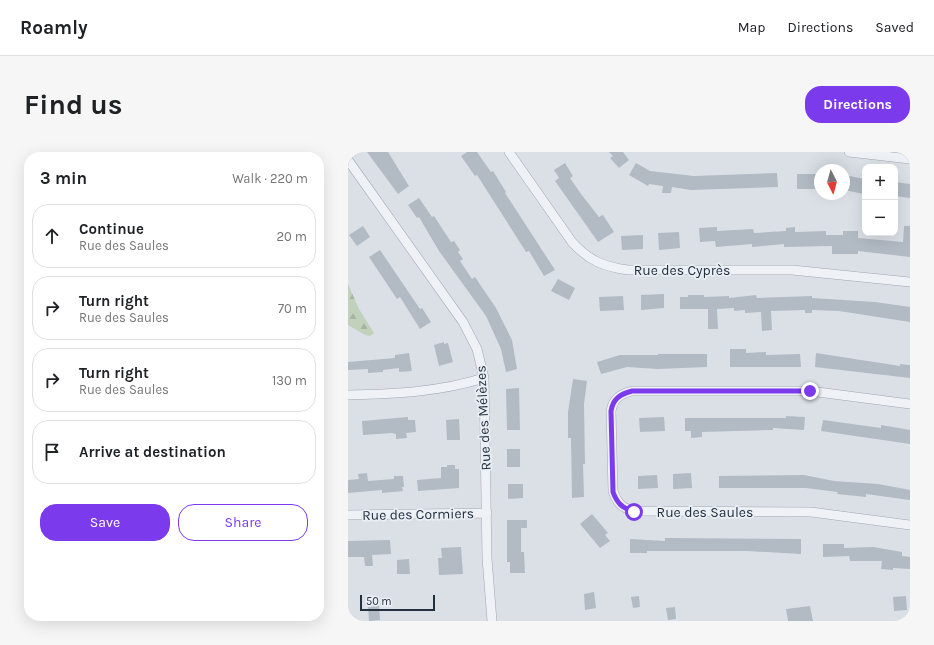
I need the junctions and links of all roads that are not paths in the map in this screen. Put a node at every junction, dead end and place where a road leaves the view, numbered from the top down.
1 (509, 152) edge
2 (849, 152) edge
3 (910, 159) edge
4 (348, 160) edge
5 (910, 282) edge
6 (484, 378) junction
7 (348, 395) edge
8 (910, 404) edge
9 (487, 513) junction
10 (348, 515) edge
11 (910, 526) edge
12 (492, 621) edge

1 - 5 street, Rue des Cyprès
2 - 3 street
4 - 6 street, Rue des Mélèzes
6 - 7 street
6 - 9 street, Rue des Mélèzes
8 - 11 street, Rue des Saules
9 - 10 street, Rue des Cormiers
9 - 12 street, Rue des Mélèzes

